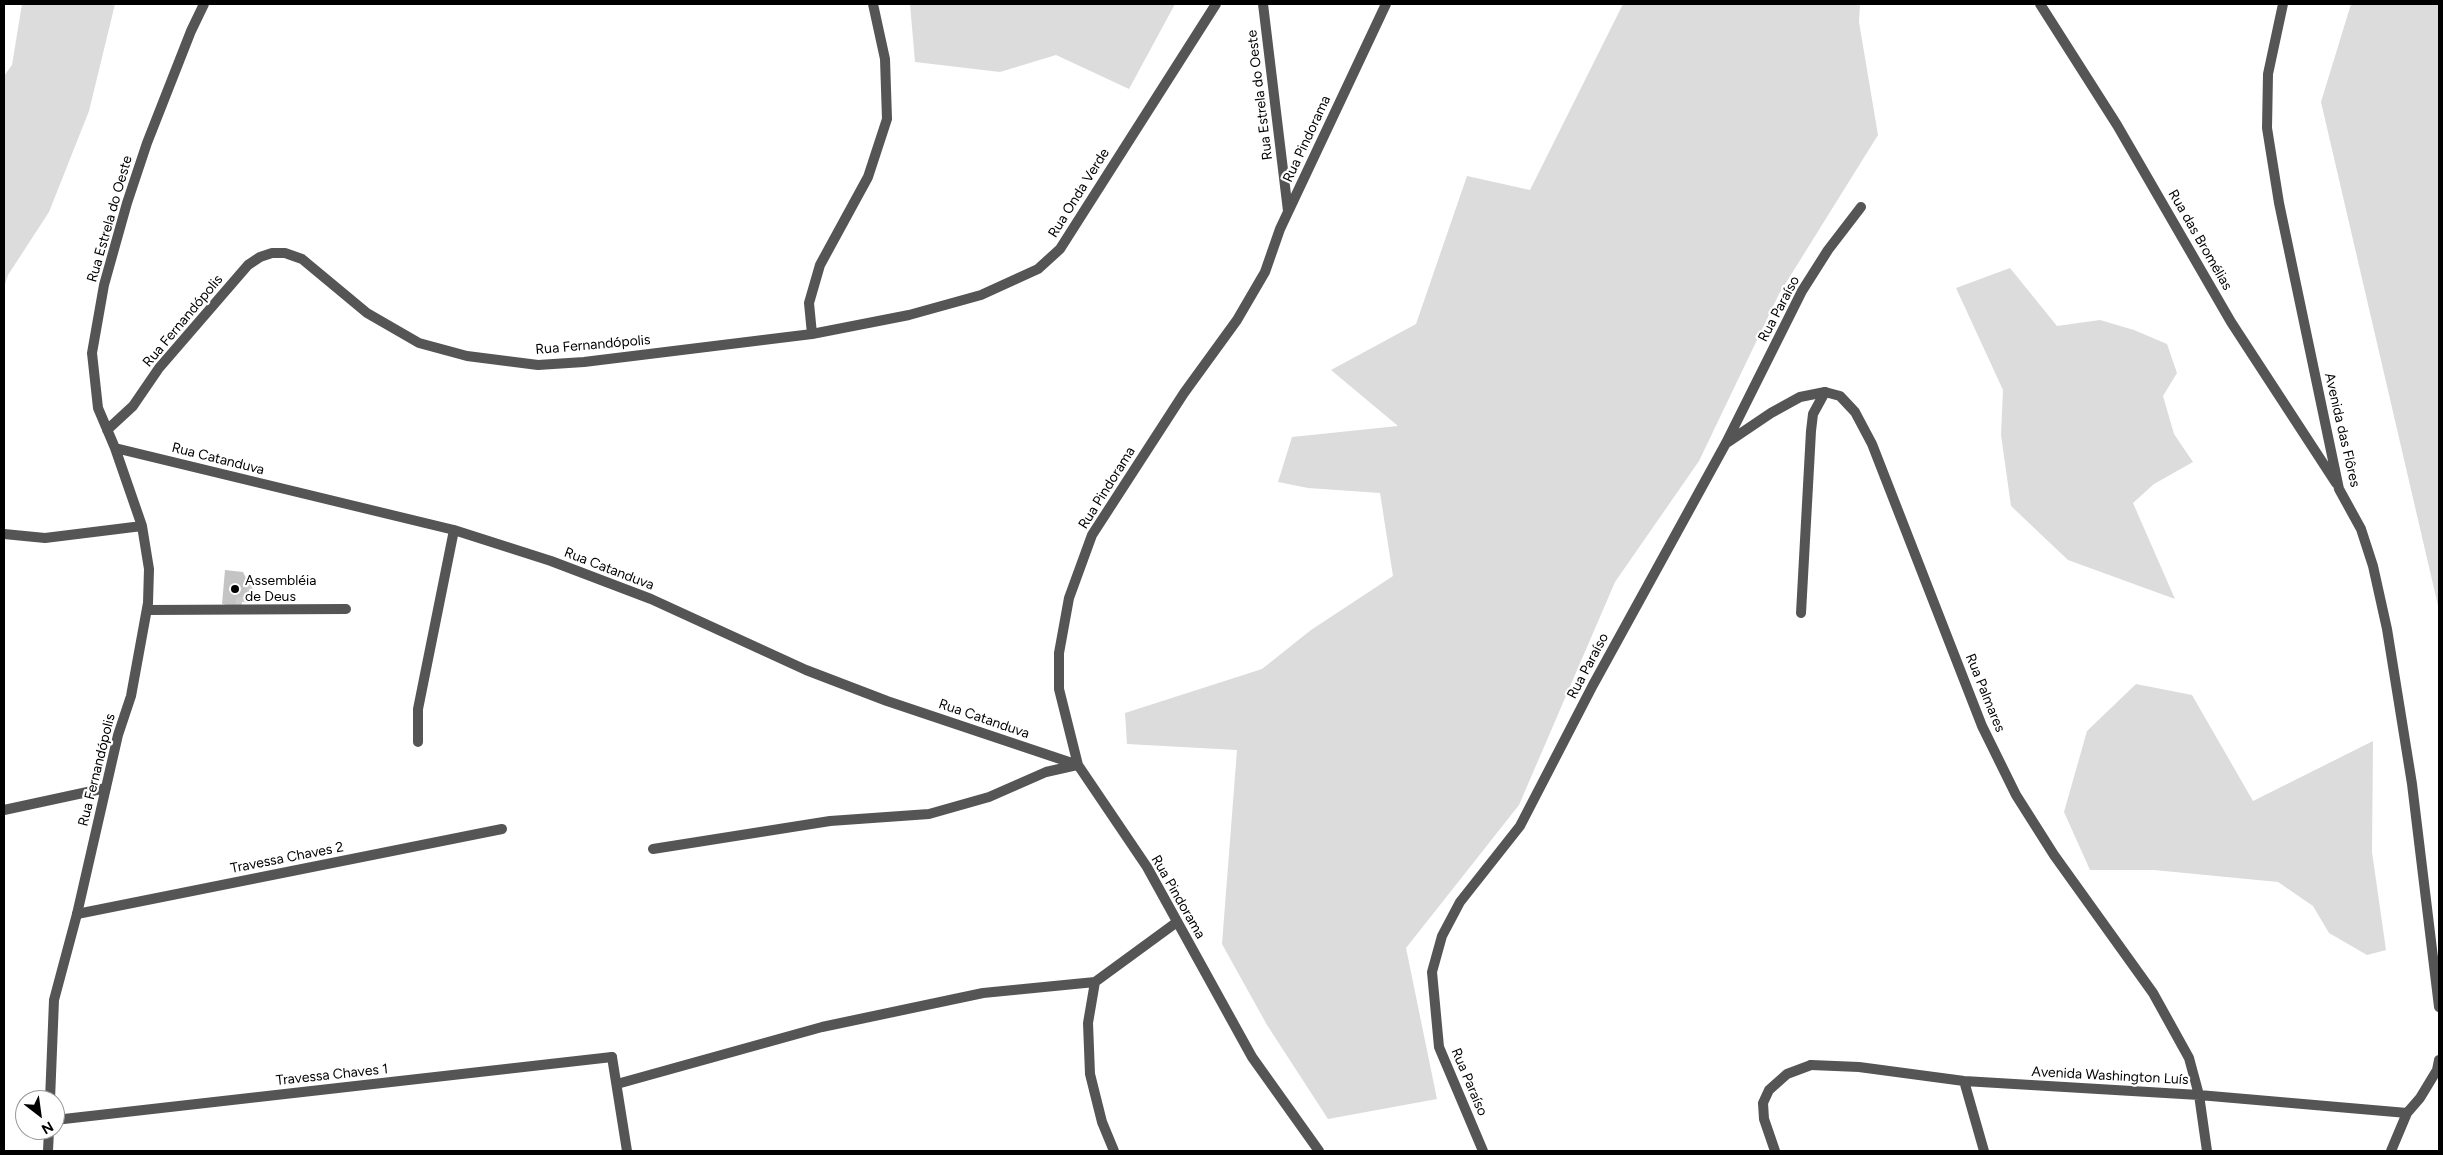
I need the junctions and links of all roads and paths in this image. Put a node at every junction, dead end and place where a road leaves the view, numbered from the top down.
1 (204, 4) edge
2 (873, 4) edge
3 (1216, 4) edge
4 (1263, 4) edge
5 (1386, 4) edge
6 (2040, 4) edge
7 (2283, 4) edge
8 (1861, 207) dead end
9 (1288, 212) junction
10 (812, 334) junction
11 (1825, 392) junction
12 (107, 430) junction
13 (1726, 443) junction
14 (115, 448) junction
15 (2339, 488) junction
16 (142, 526) junction
17 (454, 530) junction
18 (4, 534) edge
19 (346, 608) dead end
20 (147, 610) junction
21 (1801, 613) dead end
22 (418, 742) dead end
23 (1078, 765) junction
24 (106, 788) junction
25 (4, 810) edge
26 (502, 829) dead end
27 (652, 849) dead end
28 (77, 914) junction
29 (1177, 922) junction
30 (1095, 982) junction
31 (2439, 1007) edge
32 (2439, 1060) edge
33 (1964, 1082) junction
34 (616, 1084) junction
35 (50, 1090) edge
36 (2199, 1095) junction
37 (2407, 1113) junction
38 (65, 1119) edge
39 (627, 1151) edge
40 (1114, 1151) edge
41 (1319, 1151) edge
42 (1483, 1151) edge
43 (1774, 1151) edge
44 (1984, 1151) edge
45 (2207, 1151) edge
46 (2391, 1151) edge

1 - 12 street, Rua Estrela do Oeste
2 - 10 street
3 - 10 street, Rua Onda Verde
4 - 9 street, Rua Estrela do Oeste
5 - 9 street, Rua Pindorama
6 - 15 street, Rua das Bromélias
7 - 15 street, Avenida das Flôres
8 - 13 street, Rua Paraíso
9 - 23 street, Rua Pindorama
10 - 12 street, Rua Fernandópolis
11 - 13 street
11 - 21 street
11 - 36 street, Rua Palmares
12 - 14 street, Rua Estrela do Oeste
13 - 42 street, Rua Paraíso
14 - 16 street, Rua Fernandópolis
14 - 17 street, Rua Catanduva
15 - 31 street, Avenida das Flôres
16 - 18 street
16 - 20 street, Rua Fernandópolis
17 - 22 street
17 - 23 street, Rua Catanduva
19 - 20 street
20 - 24 street, Rua Fernandópolis
23 - 27 street
23 - 29 street, Rua Pindorama
24 - 25 street
24 - 28 street, Rua Fernandópolis
26 - 28 street, Travessa Chaves 2
28 - 35 street, Rua Fernandópolis
29 - 30 street
29 - 41 street, Rua Pindorama
30 - 34 street
30 - 40 street
32 - 37 street
33 - 36 street, Avenida Washington Luís
33 - 43 street, Avenida Washington Luís
33 - 44 street
34 - 38 street, Travessa Chaves 1
34 - 39 street
36 - 37 street, Avenida Washington Luís
36 - 45 street, Rua Palmares
37 - 46 street

